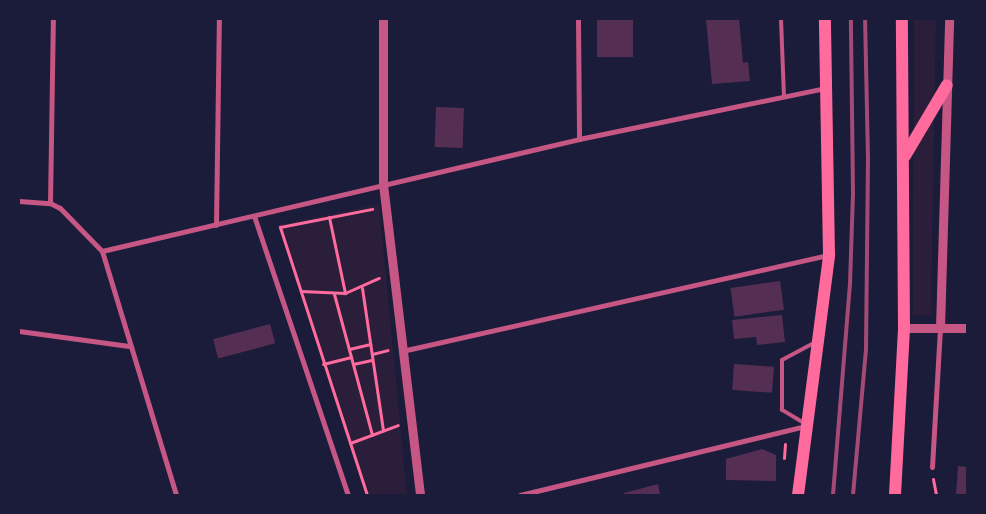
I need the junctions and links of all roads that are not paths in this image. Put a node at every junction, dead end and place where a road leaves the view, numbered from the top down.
1 (54, 19) edge
2 (218, 19) edge
3 (383, 19) edge
4 (578, 19) edge
5 (781, 19) edge
6 (825, 19) edge
7 (902, 19) edge
8 (949, 19) edge
9 (947, 85) junction
10 (828, 88) junction
11 (784, 96) junction
12 (579, 139) junction
13 (905, 156) junction
14 (383, 184) junction
15 (19, 201) edge
16 (50, 202) junction
17 (254, 216) junction
18 (216, 225) junction
19 (102, 251) junction
20 (829, 255) junction
21 (904, 328) junction
22 (940, 328) junction
23 (967, 328) edge
24 (19, 331) edge
25 (818, 340) junction
26 (129, 346) junction
27 (402, 351) junction
28 (808, 426) junction
29 (932, 467) dead end
30 (176, 495) edge
31 (348, 495) edge
32 (420, 495) edge
33 (520, 495) edge
34 (798, 495) edge
35 (895, 495) edge

1 - 16 street
2 - 18 street
3 - 14 street
4 - 12 street
5 - 11 lane
6 - 10 main road
7 - 13 main road
8 - 9 street
9 - 13 main road
9 - 22 street
10 - 11 street
10 - 20 main road
11 - 12 street
12 - 14 street
13 - 21 main road
14 - 17 street
14 - 27 street
15 - 16 street
16 - 19 street
17 - 18 street
17 - 31 street
18 - 19 street
19 - 26 street
20 - 25 main road
20 - 27 street
21 - 22 street
21 - 35 main road
22 - 23 street
22 - 29 street
24 - 26 street
25 - 28 main road
25 - 28 lane
26 - 30 street
27 - 32 street
28 - 33 street
28 - 34 main road

